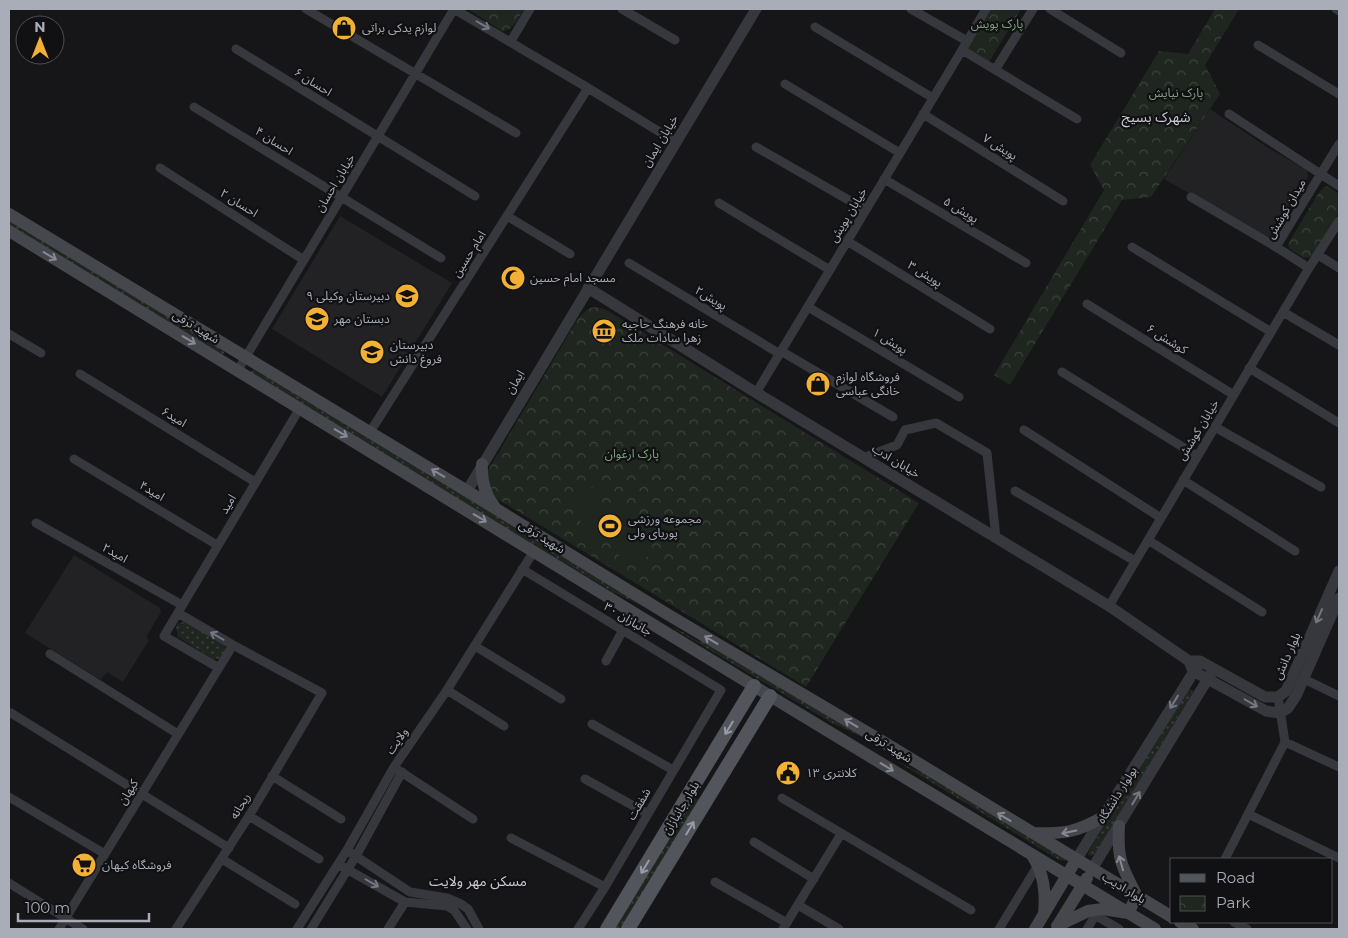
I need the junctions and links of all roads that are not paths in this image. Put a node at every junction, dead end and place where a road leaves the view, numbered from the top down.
1 (306, 9) edge
2 (454, 9) edge
3 (530, 9) edge
4 (622, 9) edge
5 (756, 9) edge
6 (911, 9) edge
7 (986, 9) edge
8 (1033, 9) edge
9 (1050, 9) edge
10 (1336, 9) edge
11 (1339, 11) edge
12 (815, 27) dead end
13 (676, 40) dead end
14 (511, 41) junction
15 (967, 41) junction
16 (1258, 45) dead end
17 (236, 48) dead end
18 (962, 50) junction
19 (1120, 53) dead end
20 (995, 70) junction
21 (415, 73) junction
22 (785, 84) dead end
23 (588, 88) junction
24 (1339, 94) edge
25 (933, 98) junction
26 (194, 107) dead end
27 (923, 114) junction
28 (1228, 114) dead end
29 (1077, 119) dead end
30 (516, 133) dead end
31 (378, 136) junction
32 (676, 142) junction
33 (1339, 144) edge
34 (756, 147) dead end
35 (900, 154) junction
36 (160, 168) dead end
37 (1321, 174) junction
38 (884, 179) junction
39 (1339, 186) edge
40 (475, 196) dead end
41 (341, 197) junction
42 (1191, 197) dead end
43 (1063, 200) dead end
44 (719, 203) dead end
45 (866, 210) junction
46 (9, 214) edge
47 (508, 216) junction
48 (1339, 221) edge
49 (9, 231) edge
50 (847, 241) junction
51 (1132, 247) dead end
52 (1276, 247) junction
53 (570, 254) dead end
54 (1318, 255) junction
55 (441, 258) dead end
56 (304, 260) junction
57 (629, 263) dead end
58 (1026, 264) dead end
59 (1309, 268) junction
60 (1339, 268) edge
61 (830, 270) junction
62 (588, 288) junction
63 (1087, 304) dead end
64 (808, 307) junction
65 (1283, 312) junction
66 (990, 328) dead end
67 (1271, 332) junction
68 (9, 334) edge
69 (1339, 345) edge
70 (781, 352) junction
71 (41, 353) dead end
72 (246, 357) junction
73 (1250, 368) junction
74 (238, 370) junction
75 (1062, 372) dead end
76 (80, 374) dead end
77 (756, 393) junction
78 (1234, 395) junction
79 (959, 397) dead end
80 (300, 408) junction
81 (893, 417) dead end
82 (1339, 423) edge
83 (1215, 427) junction
84 (1024, 430) dead end
85 (370, 432) junction
86 (1197, 456) junction
87 (863, 458) junction
88 (74, 459) dead end
89 (482, 464) junction
90 (1183, 480) junction
91 (255, 482) junction
92 (1321, 487) dead end
93 (467, 491) junction
94 (1015, 491) dead end
95 (498, 510) junction
96 (1161, 518) junction
97 (36, 523) dead end
98 (996, 538) junction
99 (1148, 540) junction
100 (218, 545) junction
101 (534, 551) junction
102 (1295, 551) dead end
103 (1135, 561) junction
104 (522, 569) junction
105 (1339, 571) edge
106 (1339, 598) edge
107 (1109, 606) junction
108 (180, 609) junction
109 (1262, 612) dead end
110 (667, 614) junction
111 (659, 628) junction
112 (623, 630) junction
113 (232, 645) junction
114 (475, 646) junction
115 (50, 654) dead end
116 (606, 661) dead end
117 (1194, 664) junction
118 (219, 668) junction
119 (1211, 674) junction
120 (1304, 678) junction
121 (754, 686) junction
122 (447, 690) junction
123 (721, 690) joint
124 (770, 696) junction
125 (1339, 696) edge
126 (1278, 697) junction
127 (561, 699) dead end
128 (11, 713) dead end
129 (1280, 713) junction
130 (592, 724) dead end
131 (504, 726) dead end
132 (178, 734) junction
133 (880, 740) junction
134 (1285, 742) junction
135 (870, 757) junction
136 (394, 767) junction
137 (1339, 767) edge
138 (674, 770) junction
139 (402, 772) junction
140 (272, 776) junction
141 (585, 779) dead end
142 (694, 786) junction
143 (142, 794) junction
144 (709, 796) junction
145 (9, 797) edge
146 (782, 798) dead end
147 (648, 814) junction
148 (1248, 814) junction
149 (249, 816) junction
150 (1103, 817) junction
151 (341, 819) dead end
152 (473, 819) dead end
153 (1119, 826) junction
154 (1031, 833) junction
155 (841, 834) junction
156 (511, 838) dead end
157 (754, 842) dead end
158 (229, 848) junction
159 (347, 850) junction
160 (105, 854) junction
161 (356, 856) junction
162 (1226, 858) edge
163 (1339, 858) edge
164 (222, 859) junction
165 (319, 859) dead end
166 (1035, 860) junction
167 (1076, 860) junction
168 (338, 864) junction
169 (1092, 869) junction
170 (348, 870) junction
171 (1067, 877) junction
172 (814, 879) junction
173 (715, 882) dead end
174 (9, 883) edge
175 (1082, 885) junction
176 (605, 887) junction
177 (1137, 896) junction
178 (405, 902) junction
179 (296, 904) dead end
180 (798, 905) junction
181 (971, 910) dead end
182 (1128, 912) junction
183 (1092, 913) junction
184 (1044, 914) junction
185 (1170, 916) edge
186 (66, 918) junction
187 (1182, 923) edge
188 (1236, 923) edge
189 (785, 926) edge
190 (1057, 928) edge
191 (59, 929) edge
192 (84, 929) edge
193 (176, 929) edge
194 (297, 929) edge
195 (311, 929) edge
196 (388, 929) edge
197 (467, 929) edge
198 (479, 929) edge
199 (578, 929) edge
200 (608, 929) edge
201 (628, 929) edge
202 (839, 929) edge
203 (999, 929) edge
204 (1035, 929) edge
205 (1087, 929) edge
206 (1118, 929) edge
207 (1155, 929) edge
208 (1193, 929) edge
209 (1247, 929) edge

1 - 21 street
2 -> 14 street, خیابان احسان
2 - 21 street, خیابان احسان
3 - 14 street
4 - 13 street
5 - 32 street, خیابان ایمان
6 - 15 street
7 - 15 street, خیابان پویش
8 - 20 street
9 - 19 street
10 - 11 street
12 - 25 street
14 - 23 street, خیابان احسان
15 - 18 street, خیابان پویش
16 - 24 street
17 - 31 street, احسان ۶
18 - 20 street
18 - 25 street, خیابان پویش
20 - 29 street
21 - 30 street
21 - 31 street, خیابان احسان
22 - 35 street
23 - 32 street, خیابان احسان
23 - 47 street, امام حسین
25 - 27 street, خیابان پویش
26 - 41 street, احسان ۴
27 - 35 street, خیابان پویش
27 - 43 street, پویش ۷
28 - 37 street
31 - 40 street, احسان ۶
31 - 41 street, خیابان احسان
32 - 62 street, خیابان ایمان
33 - 37 street
34 - 45 street
35 - 38 street, خیابان پویش
36 - 56 street, احسان ۲
37 - 39 street, میدان کوشش
37 - 52 street, میدان کوشش
38 - 45 street, خیابان پویش
38 - 58 street, پویش ۵
41 - 55 street, احسان ۴
41 - 56 street, خیابان احسان
42 - 52 street
44 - 61 street
45 - 50 street, خیابان پویش
46 - 72 main road, شهید ترقی
47 - 53 street
47 - 85 street, امام حسین
48 - 54 street
49 -> 74 main road, شهید ترقی
50 - 61 street, خیابان پویش
50 - 66 street, پویش ۳
51 - 67 street
52 - 59 street, میدان کوشش
54 - 59 street
54 - 60 street
56 - 72 street, خیابان احسان
57 - 70 street, پویش۲
59 - 65 street, خیابان کوشش
61 - 64 street, خیابان پویش
62 - 77 street, خیابان ادب
62 - 89 street, ایمان
63 - 78 street, کوشش ۶
64 - 70 street, خیابان پویش
64 - 79 street, پویش ۱
65 - 67 street, خیابان کوشش
65 - 69 street
67 - 73 street, خیابان کوشش
68 - 71 street
70 - 77 street, خیابان پویش
70 - 81 street, پویش۲
72 - 74 street, خیابان احسان
72 - 85 main road, شهید ترقی
73 - 78 street, خیابان کوشش
73 - 82 street
74 - 80 main road, شهید ترقی
75 - 86 street
76 - 91 street, امید۶
77 - 87 street, خیابان ادب
78 - 83 street, خیابان کوشش
80 - 91 street, امید
80 -> 101 main road, شهید ترقی
83 - 86 street, خیابان کوشش
83 - 92 street
84 - 96 street
93 -> 85 main road, شهید ترقی
86 - 90 street, خیابان کوشش
87 - 98 street, خیابان ادب
87 - 98 street
88 - 100 street, امید۴
89 - 93 street, ایمان
89 - 95 main road
90 - 96 street, خیابان کوشش
90 - 102 street
91 - 100 street, امید
93 - 95 main road, شهید ترقی
94 - 103 street
95 - 110 main road, شهید ترقی
96 - 99 street, خیابان کوشش
97 - 108 street, امید۲
98 - 107 street, خیابان ادب
99 - 103 street, خیابان کوشش
99 - 109 street
100 - 108 street, امید
101 - 104 street, ولایت
101 - 111 main road, شهید ترقی
103 - 107 street, خیابان کوشش
104 - 112 street, جانبازان ۳۰
104 - 114 street, ولایت
105 -> 126 street, بلوار دانش
106 - 120 street, بلوار دانش
107 - 117 street, خیابان ادب
113 -> 108 street
108 - 118 street, امید
110 - 111 main road
133 -> 110 main road, شهید ترقی
111 - 121 main road, شهید ترقی
112 - 116 street
112 - 123 street, جانبازان ۳۰
113 - 118 street
113 - 140 street, ریحانه
114 - 122 street, ولایت
114 - 127 street
115 - 132 street
117 - 119 street, بلوار دانش
117 -> 150 street, بولوار دانشگاه
118 - 132 street, کیهان
119 - 126 street, بلوار دانش
119 -> 129 street, بلوار دانش
153 -> 119 street, بولوار دانشگاه
120 - 125 street
120 - 129 street, بلوار دانش
121 - 124 main road, شهید ترقی
121 -> 142 main road, بلوار جانبازان
122 - 131 street
122 - 136 street, ولایت
123 - 138 street, شفقت
124 - 135 main road, شهید ترقی
124 - 144 main road, بلوار جانبازان
126 - 129 street
128 - 143 street
129 - 134 street
130 - 138 street
132 - 143 street, کیهان
133 - 135 main road
154 -> 133 main road, شهید ترقی
134 - 137 street
134 - 148 street
135 -> 166 main road, شهید ترقی
136 - 139 street
136 - 159 street, ولایت
138 - 147 street, شفقت
139 - 152 street
139 - 161 street
140 - 149 street, ریحانه
140 - 151 street
141 - 147 street
142 - 144 main road
142 -> 200 main road, بلوار جانبازان
143 - 158 street
143 - 160 street, کیهان
201 -> 144 main road, بلوار جانبازان
145 - 160 street
146 - 155 street
147 - 176 street, شفقت
148 - 162 street
148 - 163 street
149 - 158 street, ریحانه
149 - 165 street
150 -> 154 main road
150 - 167 street, بولوار دانشگاه
153 - 169 street, بولوار دانشگاه
177 -> 153 main road
154 - 167 main road, شهید ترقی
155 - 172 street
155 - 181 street
156 - 176 street
157 - 172 street
158 - 164 street, ریحانه
159 - 161 street
159 - 168 street, ولایت
160 - 186 street, کیهان
161 - 170 street
161 - 198 street
164 - 179 street
164 - 193 street, ریحانه
166 - 171 main road, شهید ترقی
166 - 184 main road
166 - 203 street
167 - 169 main road, بلوار ادیب
167 - 171 main road, بولوار دانشگاه
168 - 170 street
168 - 194 street, ولایت
169 - 175 main road, بولوار دانشگاه
169 - 177 main road, بلوار ادیب
170 -> 178 street
170 - 195 street
171 - 175 main road, بلوار ادیب
171 - 184 main road, بولوار دانشگاه
172 - 180 street
173 - 189 street
174 - 186 street
175 - 182 main road, بلوار ادیب
175 - 190 main road, بولوار دانشگاه
176 - 199 street, شفقت
177 - 182 main road
177 - 185 main road, بلوار ادیب
178 - 196 street
178 - 197 street
180 - 189 street
180 - 202 street
182 - 183 main road
182 - 207 main road, بلوار ادیب
183 - 190 main road
183 - 205 street
183 - 206 street
184 - 204 main road, بولوار دانشگاه
186 - 191 street, کیهان
186 - 192 street
187 - 208 main road
188 - 209 street

